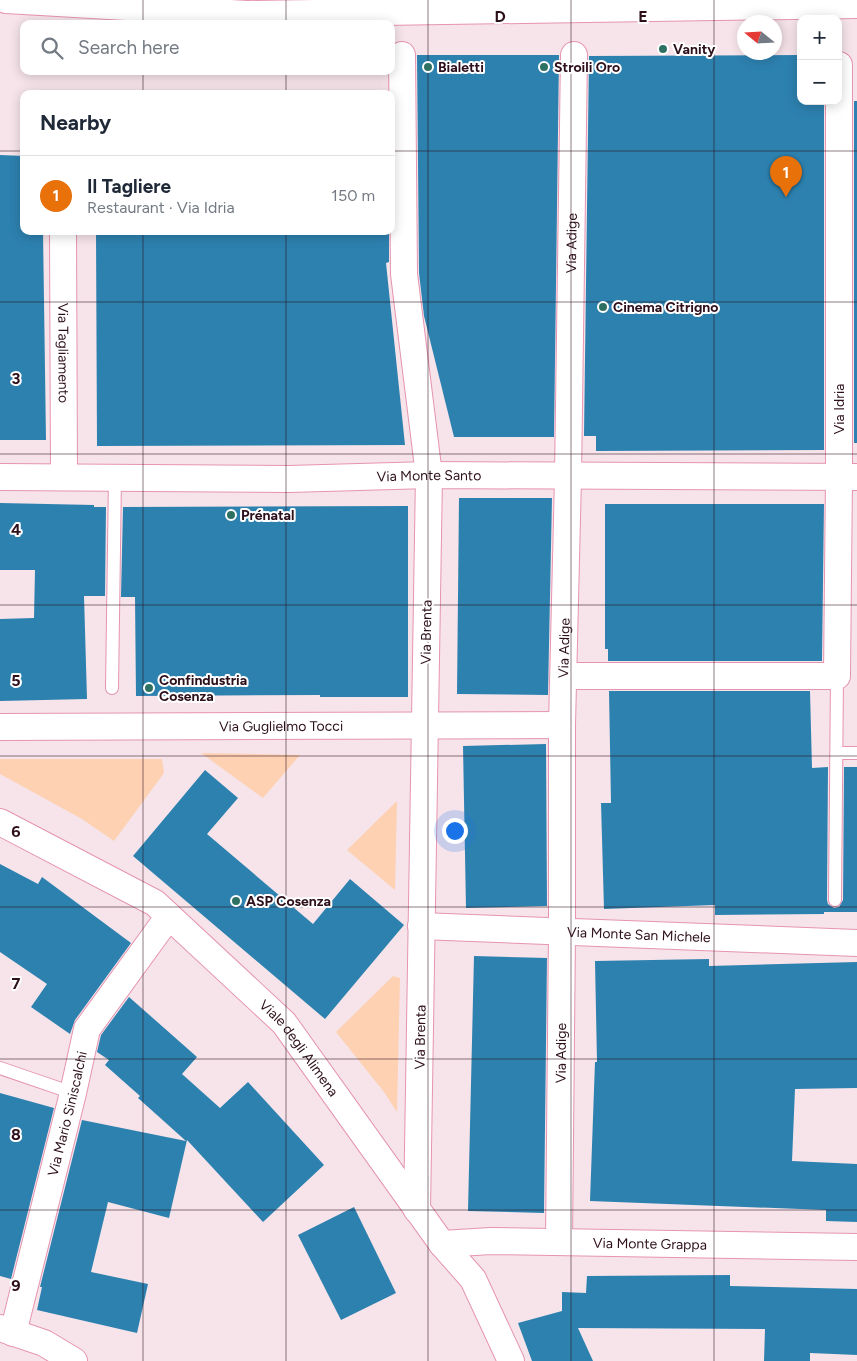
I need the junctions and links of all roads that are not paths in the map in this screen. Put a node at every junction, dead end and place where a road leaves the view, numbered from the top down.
1 (6, 0) edge
2 (857, 5) edge
3 (402, 55) dead end
4 (574, 55) dead end
5 (840, 105) edge
6 (63, 235) edge
7 (429, 475) junction
8 (0, 477) edge
9 (64, 477) junction
10 (115, 477) junction
11 (568, 477) junction
12 (848, 477) edge
13 (564, 676) junction
14 (837, 676) junction
15 (112, 688) dead end
16 (425, 725) junction
17 (562, 725) junction
18 (0, 727) edge
19 (837, 753) junction
20 (857, 753) edge
21 (0, 822) edge
22 (835, 900) dead end
23 (169, 916) junction
24 (421, 926) junction
25 (562, 932) junction
26 (857, 943) edge
27 (0, 1068) edge
28 (73, 1094) junction
29 (417, 1210) junction
30 (559, 1242) junction
31 (442, 1244) junction
32 (857, 1247) edge
33 (7, 1331) edge
34 (74, 1361) edge
35 (511, 1361) edge

1 - 2 street
3 - 7 street, Via Brenta
4 - 11 street, Via Adige
5 - 12 street, Via Idria
6 - 9 street, Via Tagliamento
7 - 10 street, Via Monte Santo
7 - 11 street, Via Monte Santo
7 - 16 street, Via Brenta
8 - 9 street, Via Monte Santo
9 - 10 street, Via Monte Santo
10 - 15 lane
11 - 12 street, Via Monte Santo
11 - 13 street, Via Adige
12 - 14 street, Via Idria
13 - 14 street
13 - 17 street, Via Adige
14 - 19 lane, Via Idria
16 - 17 street, Via Guglielmo Tocci
16 - 18 street, Via Guglielmo Tocci
16 - 24 street, Via Brenta
17 - 25 street, Via Adige
19 - 20 lane
19 - 22 lane, Via Idria
21 - 23 street, Viale degli Alimena
23 - 28 street, Via Mario Siniscalchi
23 - 29 street, Viale degli Alimena
24 - 25 street, Via Monte San Michele
24 - 29 street, Via Brenta
25 - 26 street, Via Monte San Michele
25 - 30 street, Via Adige
27 - 28 lane
28 - 33 street, Via Mario Siniscalchi
29 - 31 street, Viale degli Alimena
30 - 31 street, Via Monte Grappa
30 - 32 street, Via Monte Grappa
31 - 35 street, Viale degli Alimena
33 - 34 street

